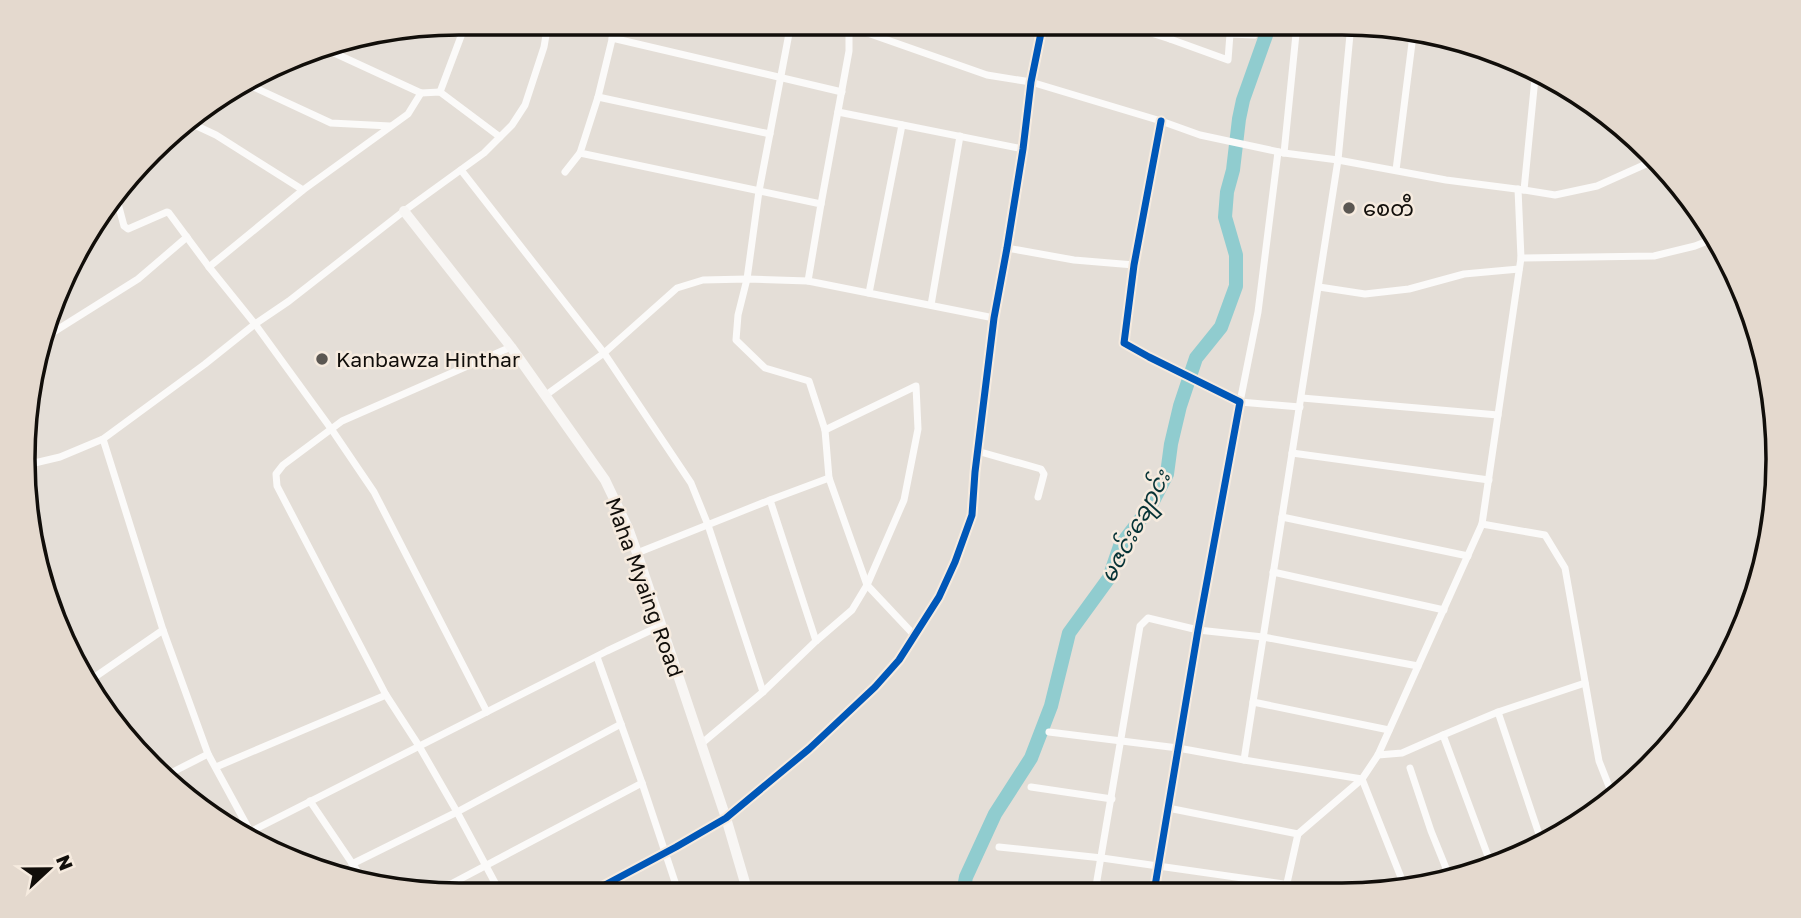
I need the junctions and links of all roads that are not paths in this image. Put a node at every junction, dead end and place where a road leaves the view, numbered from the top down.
1 (461, 35) edge
2 (546, 35) edge
3 (789, 35) edge
4 (849, 35) edge
5 (877, 35) edge
6 (1041, 35) edge
7 (1155, 35) edge
8 (1171, 35) edge
9 (1230, 35) edge
10 (1296, 35) edge
11 (1350, 35) edge
12 (612, 37) joint
13 (1170, 40) junction
14 (1412, 41) edge
15 (336, 54) edge
16 (780, 77) junction
17 (1534, 81) edge
18 (1031, 82) junction
19 (255, 88) edge
20 (440, 92) junction
21 (842, 92) junction
22 (421, 93) junction
23 (598, 97) junction
24 (838, 112) junction
25 (1161, 121) junction
26 (902, 125) junction
27 (197, 126) edge
28 (391, 126) junction
29 (770, 134) junction
30 (500, 136) junction
31 (960, 136) junction
32 (1023, 149) junction
33 (1281, 152) junction
34 (580, 153) junction
35 (1338, 160) junction
36 (1647, 164) edge
37 (461, 170) junction
38 (1396, 170) junction
39 (565, 172) dead end
40 (303, 190) junction
41 (1521, 190) junction
42 (759, 191) junction
43 (821, 204) junction
44 (119, 206) edge
45 (404, 211) junction
46 (187, 237) junction
47 (1706, 242) edge
48 (1007, 248) junction
49 (1521, 258) junction
50 (1134, 265) junction
51 (209, 267) junction
52 (1519, 269) junction
53 (747, 279) junction
54 (808, 281) junction
55 (1319, 287) junction
56 (869, 293) junction
57 (931, 305) junction
58 (994, 318) junction
59 (255, 324) junction
60 (55, 331) edge
61 (511, 347) junction
62 (604, 353) junction
63 (546, 395) junction
64 (1240, 402) junction
65 (1301, 403) junction
66 (1498, 415) junction
67 (332, 430) junction
68 (825, 430) junction
69 (103, 439) junction
70 (977, 451) junction
71 (1292, 453) junction
72 (35, 463) edge
73 (829, 478) junction
74 (1489, 480) junction
75 (1038, 497) dead end
76 (770, 500) junction
77 (1282, 517) junction
78 (1482, 524) junction
79 (708, 525) junction
80 (637, 553) junction
81 (1468, 556) junction
82 (1273, 572) junction
83 (867, 585) junction
84 (1444, 610) junction
85 (662, 625) junction
86 (163, 630) junction
87 (1198, 630) junction
88 (915, 636) junction
89 (1263, 637) junction
90 (816, 640) junction
91 (597, 657) junction
92 (1418, 666) junction
93 (95, 677) edge
94 (1585, 683) junction
95 (763, 692) junction
96 (386, 695) junction
97 (1253, 702) junction
98 (487, 712) junction
99 (1498, 712) junction
100 (621, 724) junction
101 (1389, 730) junction
102 (1049, 732) dead end
103 (1443, 735) junction
104 (1121, 741) junction
105 (701, 744) junction
106 (419, 746) junction
107 (1178, 748) junction
108 (208, 754) junction
109 (1378, 755) junction
110 (1244, 760) junction
111 (216, 767) junction
112 (1410, 768) dead end
113 (172, 772) edge
114 (1362, 779) junction
115 (642, 783) junction
116 (1031, 787) dead end
117 (1610, 788) edge
118 (1112, 799) junction
119 (310, 802) junction
120 (1168, 808) junction
121 (457, 812) junction
122 (726, 818) junction
123 (242, 823) edge
124 (254, 830) edge
125 (1298, 834) junction
126 (1539, 834) edge
127 (999, 847) dead end
128 (666, 852) junction
129 (1488, 857) edge
130 (1102, 858) junction
131 (352, 864) junction
132 (1158, 866) junction
133 (486, 867) junction
134 (1447, 870) edge
135 (357, 871) edge
136 (1401, 878) edge
137 (610, 881) joint
138 (454, 883) edge
139 (495, 883) edge
140 (607, 883) edge
141 (676, 883) edge
142 (745, 883) edge
143 (1097, 883) edge
144 (1155, 883) edge
145 (1257, 883) edge
146 (1287, 883) edge

1 - 20 street
2 - 30 street
3 - 16 street
4 - 21 street
5 - 18 street
6 - 18 street
7 - 13 street
8 - 13 street
9 - 13 street
10 - 33 street
11 - 35 street
12 - 16 street
12 - 23 street
14 - 38 street
15 - 22 street
16 - 21 street
16 - 29 street
17 - 41 street
18 - 25 street
18 - 32 street
19 - 28 street
20 - 22 street
20 - 30 street
21 - 24 street
22 - 28 street
23 - 29 street
23 - 34 street
24 - 26 street
24 - 43 street
25 - 33 street
25 - 50 street
26 - 31 street
26 - 56 street
27 - 40 street
28 - 40 street
29 - 42 street
30 - 37 street
31 - 32 street
31 - 57 street
32 - 48 street
33 - 35 street
33 - 64 street
34 - 39 street
34 - 42 street
35 - 38 street
35 - 55 street
36 - 41 street
37 - 45 street
37 - 62 street
38 - 41 street
40 - 51 street
41 - 49 street
42 - 43 street
42 - 53 street
43 - 54 street
44 - 46 street
45 - 59 street
45 - 61 street, Maha Myaing Road
46 - 51 street
46 - 60 street
47 - 49 street
48 - 50 street
48 - 58 street
49 - 52 street
50 - 64 street
51 - 59 street
52 - 55 street
52 - 66 street
53 - 54 street
53 - 62 street
53 - 68 street
54 - 56 street
55 - 65 street
56 - 57 street
57 - 58 street
58 - 70 street
59 - 67 street
59 - 69 street
61 - 63 street, Maha Myaing Road
61 - 67 street
62 - 63 street
62 - 79 street
63 - 80 street, Maha Myaing Road
64 - 65 street
64 - 87 street
65 - 66 street
65 - 71 street
66 - 74 street
67 - 96 street
67 - 98 street
68 - 73 street
68 - 83 street
69 - 72 street
69 - 86 street
70 - 75 street
70 - 88 street
71 - 74 street
71 - 77 street
73 - 76 street
73 - 83 street
74 - 78 street
76 - 79 street
76 - 90 street
77 - 81 street
77 - 82 street
78 - 81 street
78 - 94 street
79 - 80 street
79 - 95 street
80 - 85 street, Maha Myaing Road
81 - 84 street
82 - 84 street
82 - 89 street
83 - 88 street
83 - 90 street
84 - 92 street
85 - 91 street
85 - 105 street, Maha Myaing Road
86 - 93 street
86 - 108 street
87 - 89 street
87 - 104 street
87 - 107 street
88 - 122 street
89 - 92 street
89 - 97 street
90 - 95 street
91 - 98 street
91 - 100 street
92 - 101 street
94 - 99 street
94 - 117 street
95 - 105 street
96 - 106 street
96 - 111 street
97 - 101 street
97 - 110 street
98 - 106 street
99 - 103 street
99 - 126 street
100 - 115 street
100 - 121 street
101 - 109 street
102 - 104 street
103 - 109 street
103 - 129 street
104 - 107 street
104 - 118 street
105 - 122 street, Maha Myaing Road
106 - 119 street
106 - 121 street
107 - 110 street
107 - 120 street
108 - 111 street
108 - 113 street
109 - 114 street
110 - 114 street
111 - 123 street
112 - 134 street
114 - 125 street
114 - 136 street
115 - 128 street
115 - 133 street
116 - 118 street
118 - 130 street
119 - 124 street
119 - 131 street
120 - 125 street
120 - 132 street
121 - 131 street
121 - 133 street
122 - 128 street
122 - 142 street, Maha Myaing Road
125 - 146 street
127 - 130 street
128 - 137 street
128 - 141 street
130 - 132 street
130 - 143 street
131 - 135 street
132 - 144 street
132 - 145 street
133 - 138 street
133 - 139 street
137 - 140 street

